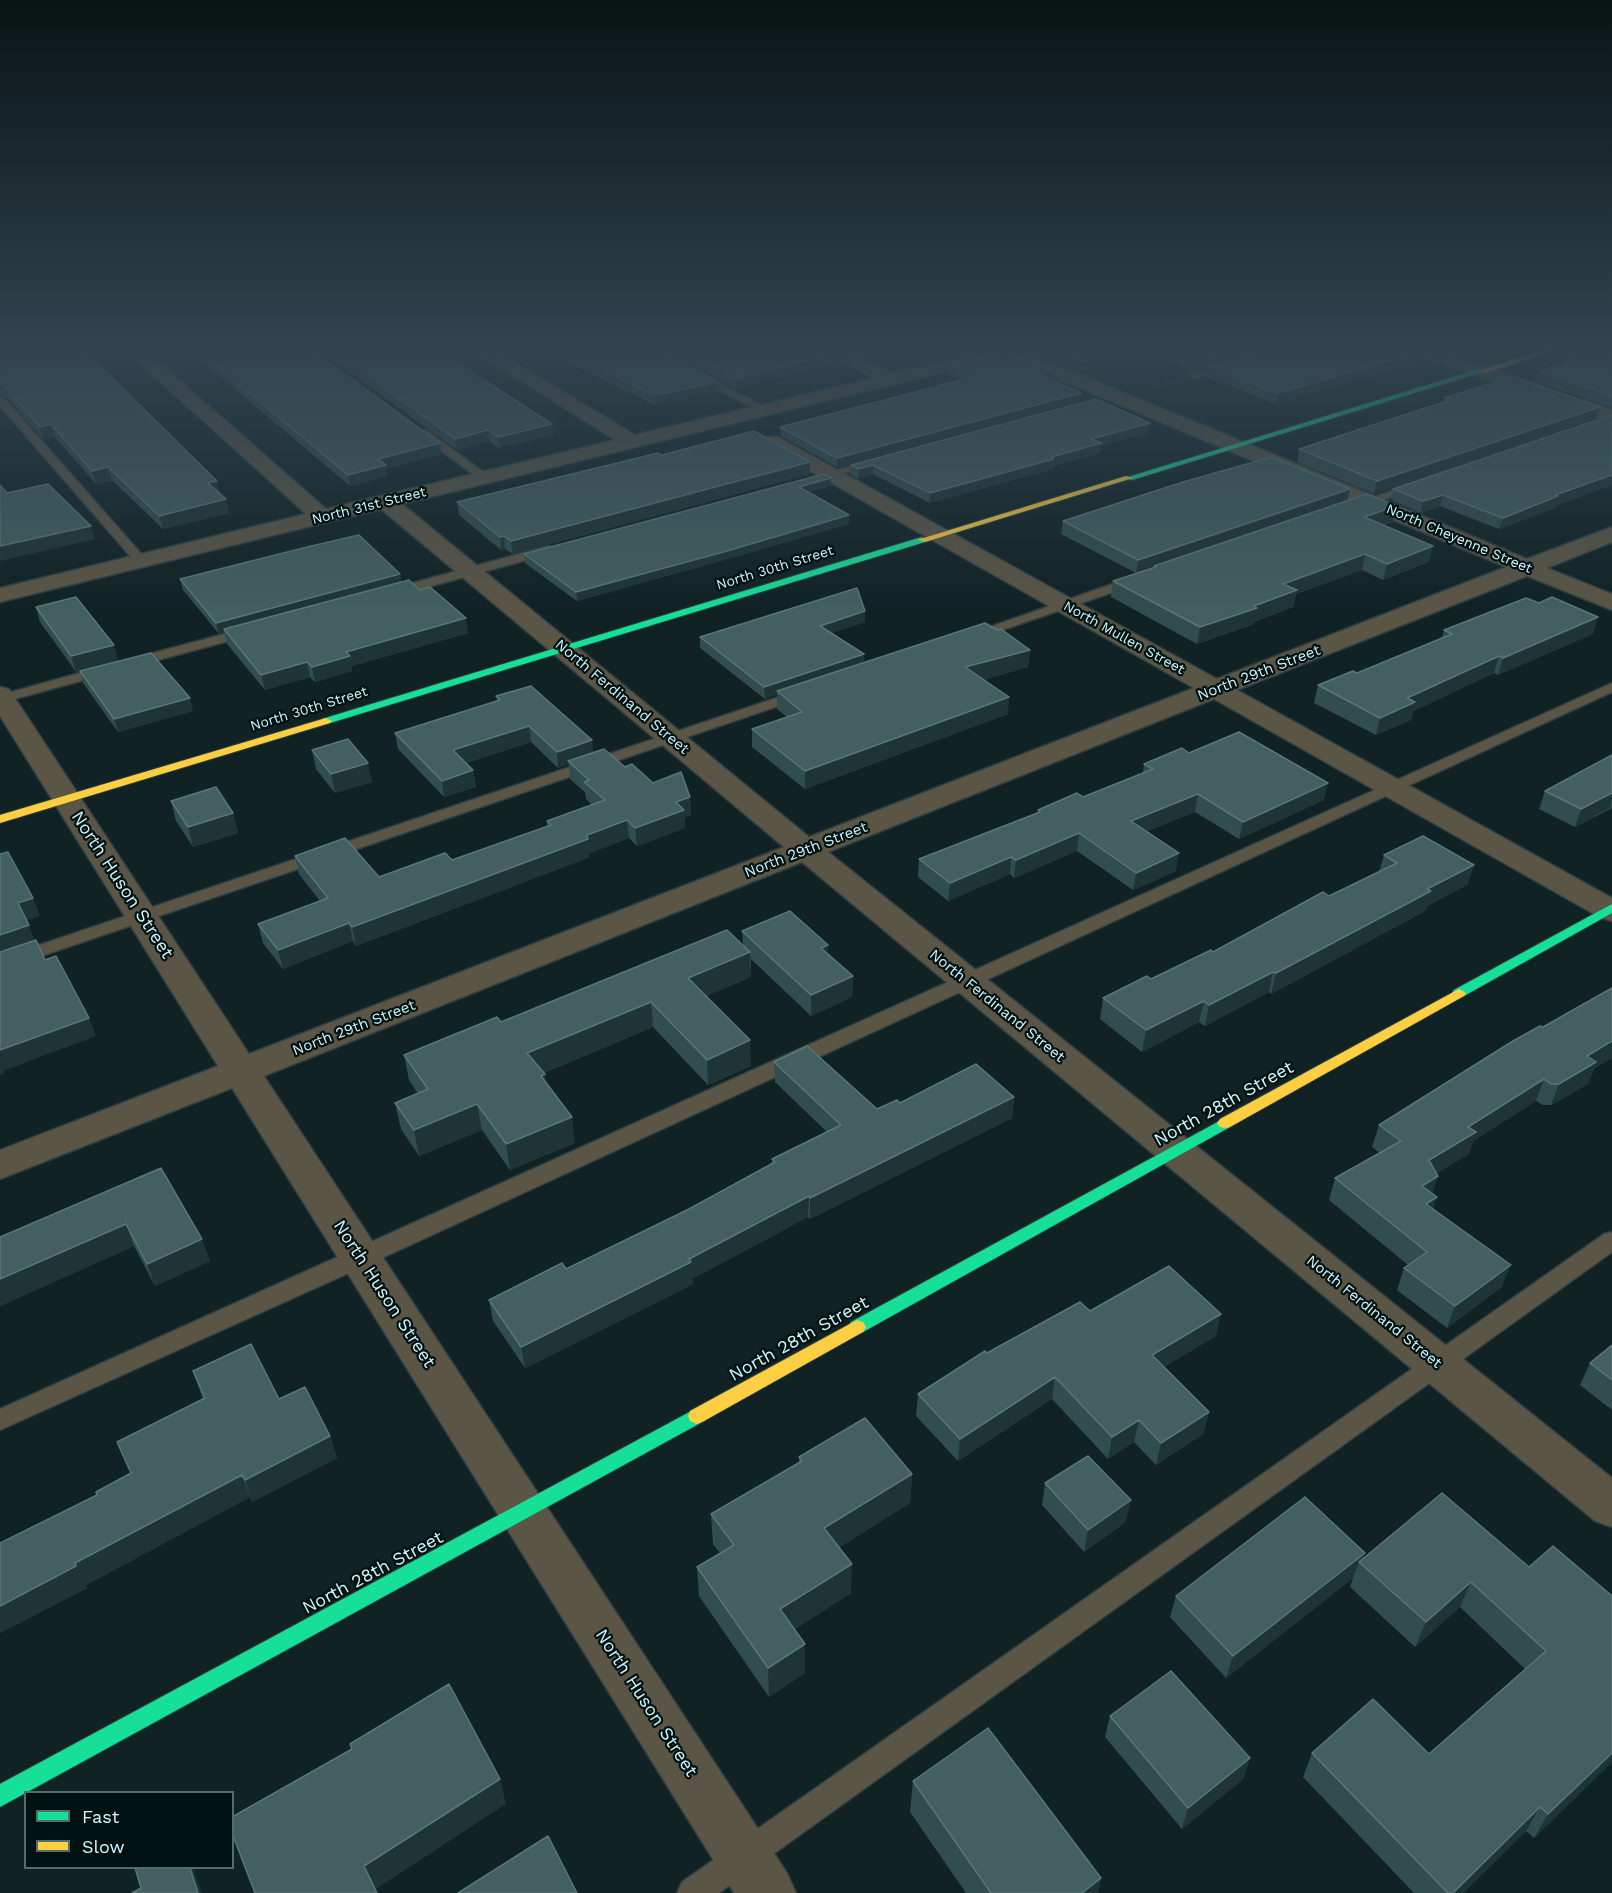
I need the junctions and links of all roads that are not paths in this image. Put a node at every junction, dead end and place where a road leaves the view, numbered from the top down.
1 (32, 436) edge
2 (231, 436) edge
3 (428, 436) edge
4 (624, 436) edge
5 (656, 436) edge
6 (757, 436) edge
7 (1213, 436) edge
8 (1268, 436) edge
9 (633, 442) junction
10 (1236, 446) junction
11 (887, 459) edge
12 (818, 477) junction
13 (485, 478) junction
14 (1424, 483) edge
15 (1368, 501) junction
16 (386, 502) junction
17 (1346, 509) edge
18 (322, 517) junction
19 (1612, 534) edge
20 (941, 535) junction
21 (560, 547) edge
22 (141, 561) junction
23 (1527, 568) junction
24 (471, 572) junction
25 (1153, 574) edge
26 (0, 595) edge
27 (379, 596) edge
28 (1612, 603) edge
29 (1062, 605) junction
30 (265, 627) edge
31 (962, 639) edge
32 (565, 650) junction
33 (1612, 687) edge
34 (816, 688) edge
35 (1217, 689) junction
36 (1, 697) edge
37 (670, 737) junction
38 (1391, 789) junction
39 (67, 799) junction
40 (0, 819) edge
41 (806, 850) junction
42 (1611, 910) edge
43 (141, 916) junction
44 (0, 964) edge
45 (967, 981) junction
46 (242, 1072) junction
47 (1176, 1151) junction
48 (0, 1165) edge
49 (1612, 1240) edge
50 (361, 1258) junction
51 (1439, 1365) junction
52 (0, 1420) edge
53 (1612, 1506) edge
54 (524, 1512) junction
55 (0, 1796) edge
56 (744, 1857) junction
57 (693, 1893) edge
58 (768, 1893) edge

1 - 22 lane
2 - 18 street
3 - 13 lane
4 - 9 street
5 - 9 street, North 31st Street
6 - 12 street, North Mullen Street
7 - 10 street, North Cheyenne Street
8 - 10 main road, North 30th Street
9 - 13 street, North 31st Street
10 - 15 street, North Cheyenne Street
10 - 20 main road, North 30th Street
11 - 12 lane
12 - 20 street, North Mullen Street
13 - 16 street, North 31st Street
14 - 15 lane
15 - 17 lane
15 - 23 street, North Cheyenne Street
16 - 18 street, North 31st Street
16 - 24 street, North Ferdinand Street
18 - 22 street, North 31st Street
19 - 23 street, North 29th Street
20 - 29 street, North Mullen Street
20 - 32 main road, North 30th Street
21 - 24 lane
22 - 26 street, North 31st Street
23 - 28 street, North Cheyenne Street
23 - 35 street, North 29th Street
24 - 27 lane
24 - 32 street, North Ferdinand Street
25 - 29 lane
29 - 31 lane
29 - 35 street, North Mullen Street
30 - 36 lane
32 - 37 street, North Ferdinand Street
32 - 39 main road, North 30th Street
33 - 38 lane
34 - 37 lane
35 - 38 street, North Mullen Street
35 - 41 street, North 29th Street
36 - 39 street, North Huson Street
37 - 41 street, North Ferdinand Street
37 - 43 lane
38 - 42 street, North Mullen Street
38 - 45 lane
39 - 40 main road, North 30th Street
39 - 43 street, North Huson Street
41 - 45 street, North Ferdinand Street
41 - 46 street, North 29th Street
42 - 47 main road, North 28th Street
43 - 44 lane
43 - 46 street, North Huson Street
45 - 47 street, North Ferdinand Street
45 - 50 lane
46 - 48 street, North 29th Street
46 - 50 street, North Huson Street
47 - 51 street, North Ferdinand Street
47 - 54 main road, North 28th Street
49 - 51 lane
50 - 52 lane
50 - 54 street, North Huson Street
51 - 53 street, North Ferdinand Street
51 - 56 lane
54 - 55 main road, North 28th Street
54 - 56 street, North Huson Street
56 - 57 lane
56 - 58 street, North Huson Street

